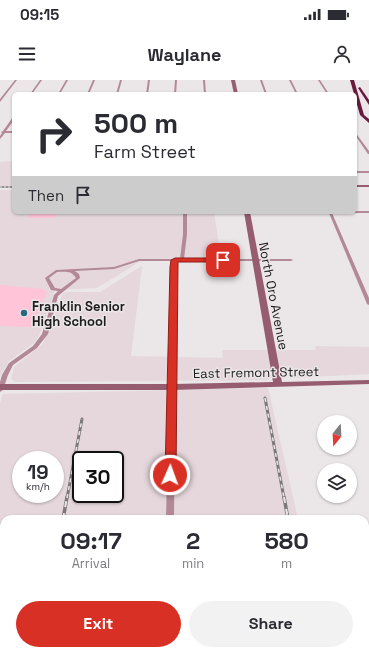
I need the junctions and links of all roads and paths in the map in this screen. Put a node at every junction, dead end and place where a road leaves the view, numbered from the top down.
1 (16, 80) edge
2 (41, 80) edge
3 (67, 80) edge
4 (94, 80) edge
5 (121, 80) edge
6 (149, 80) edge
7 (176, 80) edge
8 (204, 80) edge
9 (233, 80) edge
10 (261, 80) edge
11 (290, 80) edge
12 (319, 80) edge
13 (353, 80) edge
14 (362, 83) dead end
15 (32, 92) edge
16 (60, 92) edge
17 (89, 92) edge
18 (118, 92) edge
19 (147, 92) edge
20 (175, 92) edge
21 (205, 92) edge
22 (236, 92) edge
23 (265, 92) edge
24 (296, 92) edge
25 (327, 92) edge
26 (356, 92) edge
27 (369, 94) edge
28 (357, 95) edge
29 (0, 100) edge
30 (369, 104) edge
31 (12, 121) edge
32 (369, 122) edge
33 (0, 132) edge
34 (4, 132) junction
35 (12, 132) edge
36 (357, 136) edge
37 (0, 138) edge
38 (368, 152) edge
39 (357, 172) edge
40 (369, 172) edge
41 (357, 186) edge
42 (369, 186) edge
43 (357, 212) edge
44 (369, 212) edge
45 (184, 214) edge
46 (247, 214) edge
47 (331, 214) edge
48 (175, 260) junction
49 (182, 260) junction
50 (255, 260) junction
51 (291, 260) dead end
52 (71, 271) junction
53 (53, 289) junction
54 (61, 290) junction
55 (56, 295) junction
56 (369, 304) edge
57 (369, 382) edge
58 (278, 385) junction
59 (173, 387) junction
60 (0, 388) edge
61 (170, 515) edge

1 - 29 street
2 - 15 street
3 - 16 street
4 - 17 street
5 - 18 street
6 - 19 street
7 - 20 street
8 - 21 street
9 - 22 street
10 - 23 street
11 - 24 street
12 - 25 street
13 - 26 highway
13 - 30 highway
14 - 27 highway
28 - 32 highway
31 - 34 street
33 - 34 street
34 - 35 street
34 - 37 street
36 - 38 street
39 - 40 street
41 - 42 street
43 - 44 street
45 - 49 street
46 - 50 street, North Oro Avenue
47 - 56 street
48 - 49 street
48 - 52 street
48 - 59 street
49 - 50 street
50 - 51 street
50 - 58 street, North Oro Avenue
52 - 53 street
52 - 54 street
53 - 54 street
53 - 55 street
54 - 55 street
55 - 60 street
57 - 58 street, East Fremont Street
58 - 59 street, East Fremont Street
59 - 60 street, East Fremont Street
59 - 61 street

